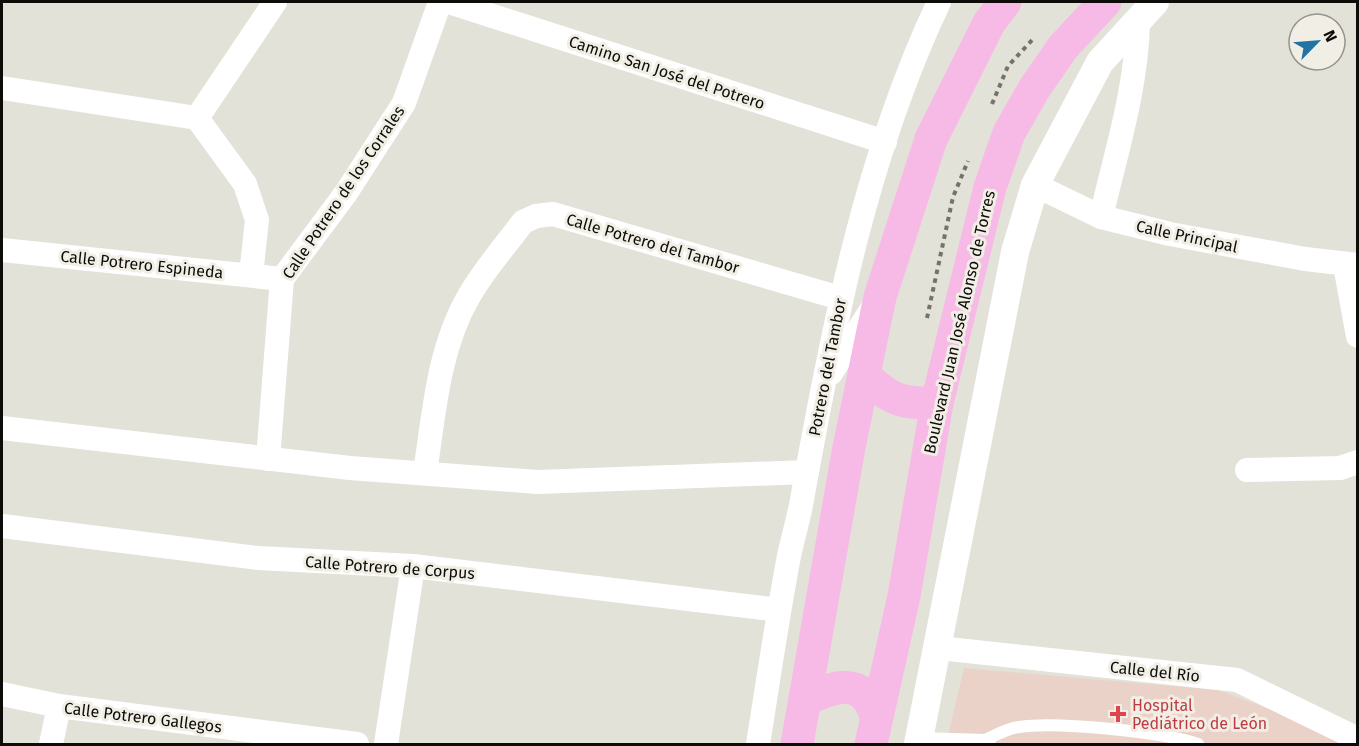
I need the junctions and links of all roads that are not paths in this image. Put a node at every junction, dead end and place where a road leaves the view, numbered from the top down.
1 (275, 2) edge
2 (440, 2) edge
3 (449, 2) edge
4 (922, 2) edge
5 (939, 2) edge
6 (1005, 2) edge
7 (1105, 2) edge
8 (1147, 11) edge
9 (918, 46) junction
10 (2, 88) edge
11 (197, 118) junction
12 (885, 142) junction
13 (1035, 185) junction
14 (1101, 217) junction
15 (2, 250) edge
16 (1351, 265) edge
17 (251, 276) junction
18 (282, 279) junction
19 (880, 297) junction
20 (840, 298) junction
21 (1358, 336) edge
22 (866, 376) junction
23 (823, 386) junction
24 (937, 403) junction
25 (2, 428) edge
26 (268, 459) junction
27 (1358, 462) edge
28 (1247, 470) dead end
29 (807, 472) junction
30 (425, 473) junction
31 (2, 526) edge
32 (413, 566) junction
33 (779, 609) junction
34 (939, 648) junction
35 (2, 694) edge
36 (805, 700) junction
37 (59, 706) junction
38 (874, 730) edge
39 (1358, 739) edge
40 (919, 741) edge
41 (988, 742) edge
42 (51, 744) edge
43 (357, 744) edge
44 (386, 744) edge
45 (758, 744) edge
46 (797, 744) edge
47 (1198, 744) edge

1 - 11 street
2 - 18 street, Calle Potrero de los Corrales
3 - 12 street, Camino San José del Potrero
4 - 9 street
5 - 9 street, Potrero del Tambor
6 - 19 main road
7 - 24 main road, Boulevard Juan José Alonso de Torres
8 - 13 street
8 - 14 street
9 - 12 street, Potrero del Tambor
10 - 11 street
11 - 17 street
12 - 20 street, Potrero del Tambor
13 - 14 street, Calle Principal
13 - 34 street
14 - 16 street, Calle Principal
15 - 17 street, Calle Potrero Espineda
16 - 21 street, Calle Principal
17 - 18 street, Calle Potrero Espineda
18 - 26 street, Calle Potrero de los Corrales
19 - 22 main road
19 - 23 street
20 - 23 street, Potrero del Tambor
20 - 30 street, Calle Potrero del Tambor
22 - 24 main road
22 - 36 main road
23 - 29 street, Potrero del Tambor
24 - 38 main road, Boulevard Juan José Alonso de Torres
25 - 26 street
26 - 30 street
27 - 28 street
29 - 30 street
29 - 33 street, Potrero del Tambor
31 - 32 street, Calle Potrero de Corpus
32 - 33 street, Calle Potrero de Corpus
32 - 44 street
33 - 45 street, Potrero del Tambor
34 - 39 street, Calle del Río
34 - 40 street
35 - 37 street, Calle Potrero Gallegos
36 - 38 main road
36 - 46 main road
37 - 42 street
37 - 43 street, Calle Potrero Gallegos
40 - 41 lane
41 - 47 lane

